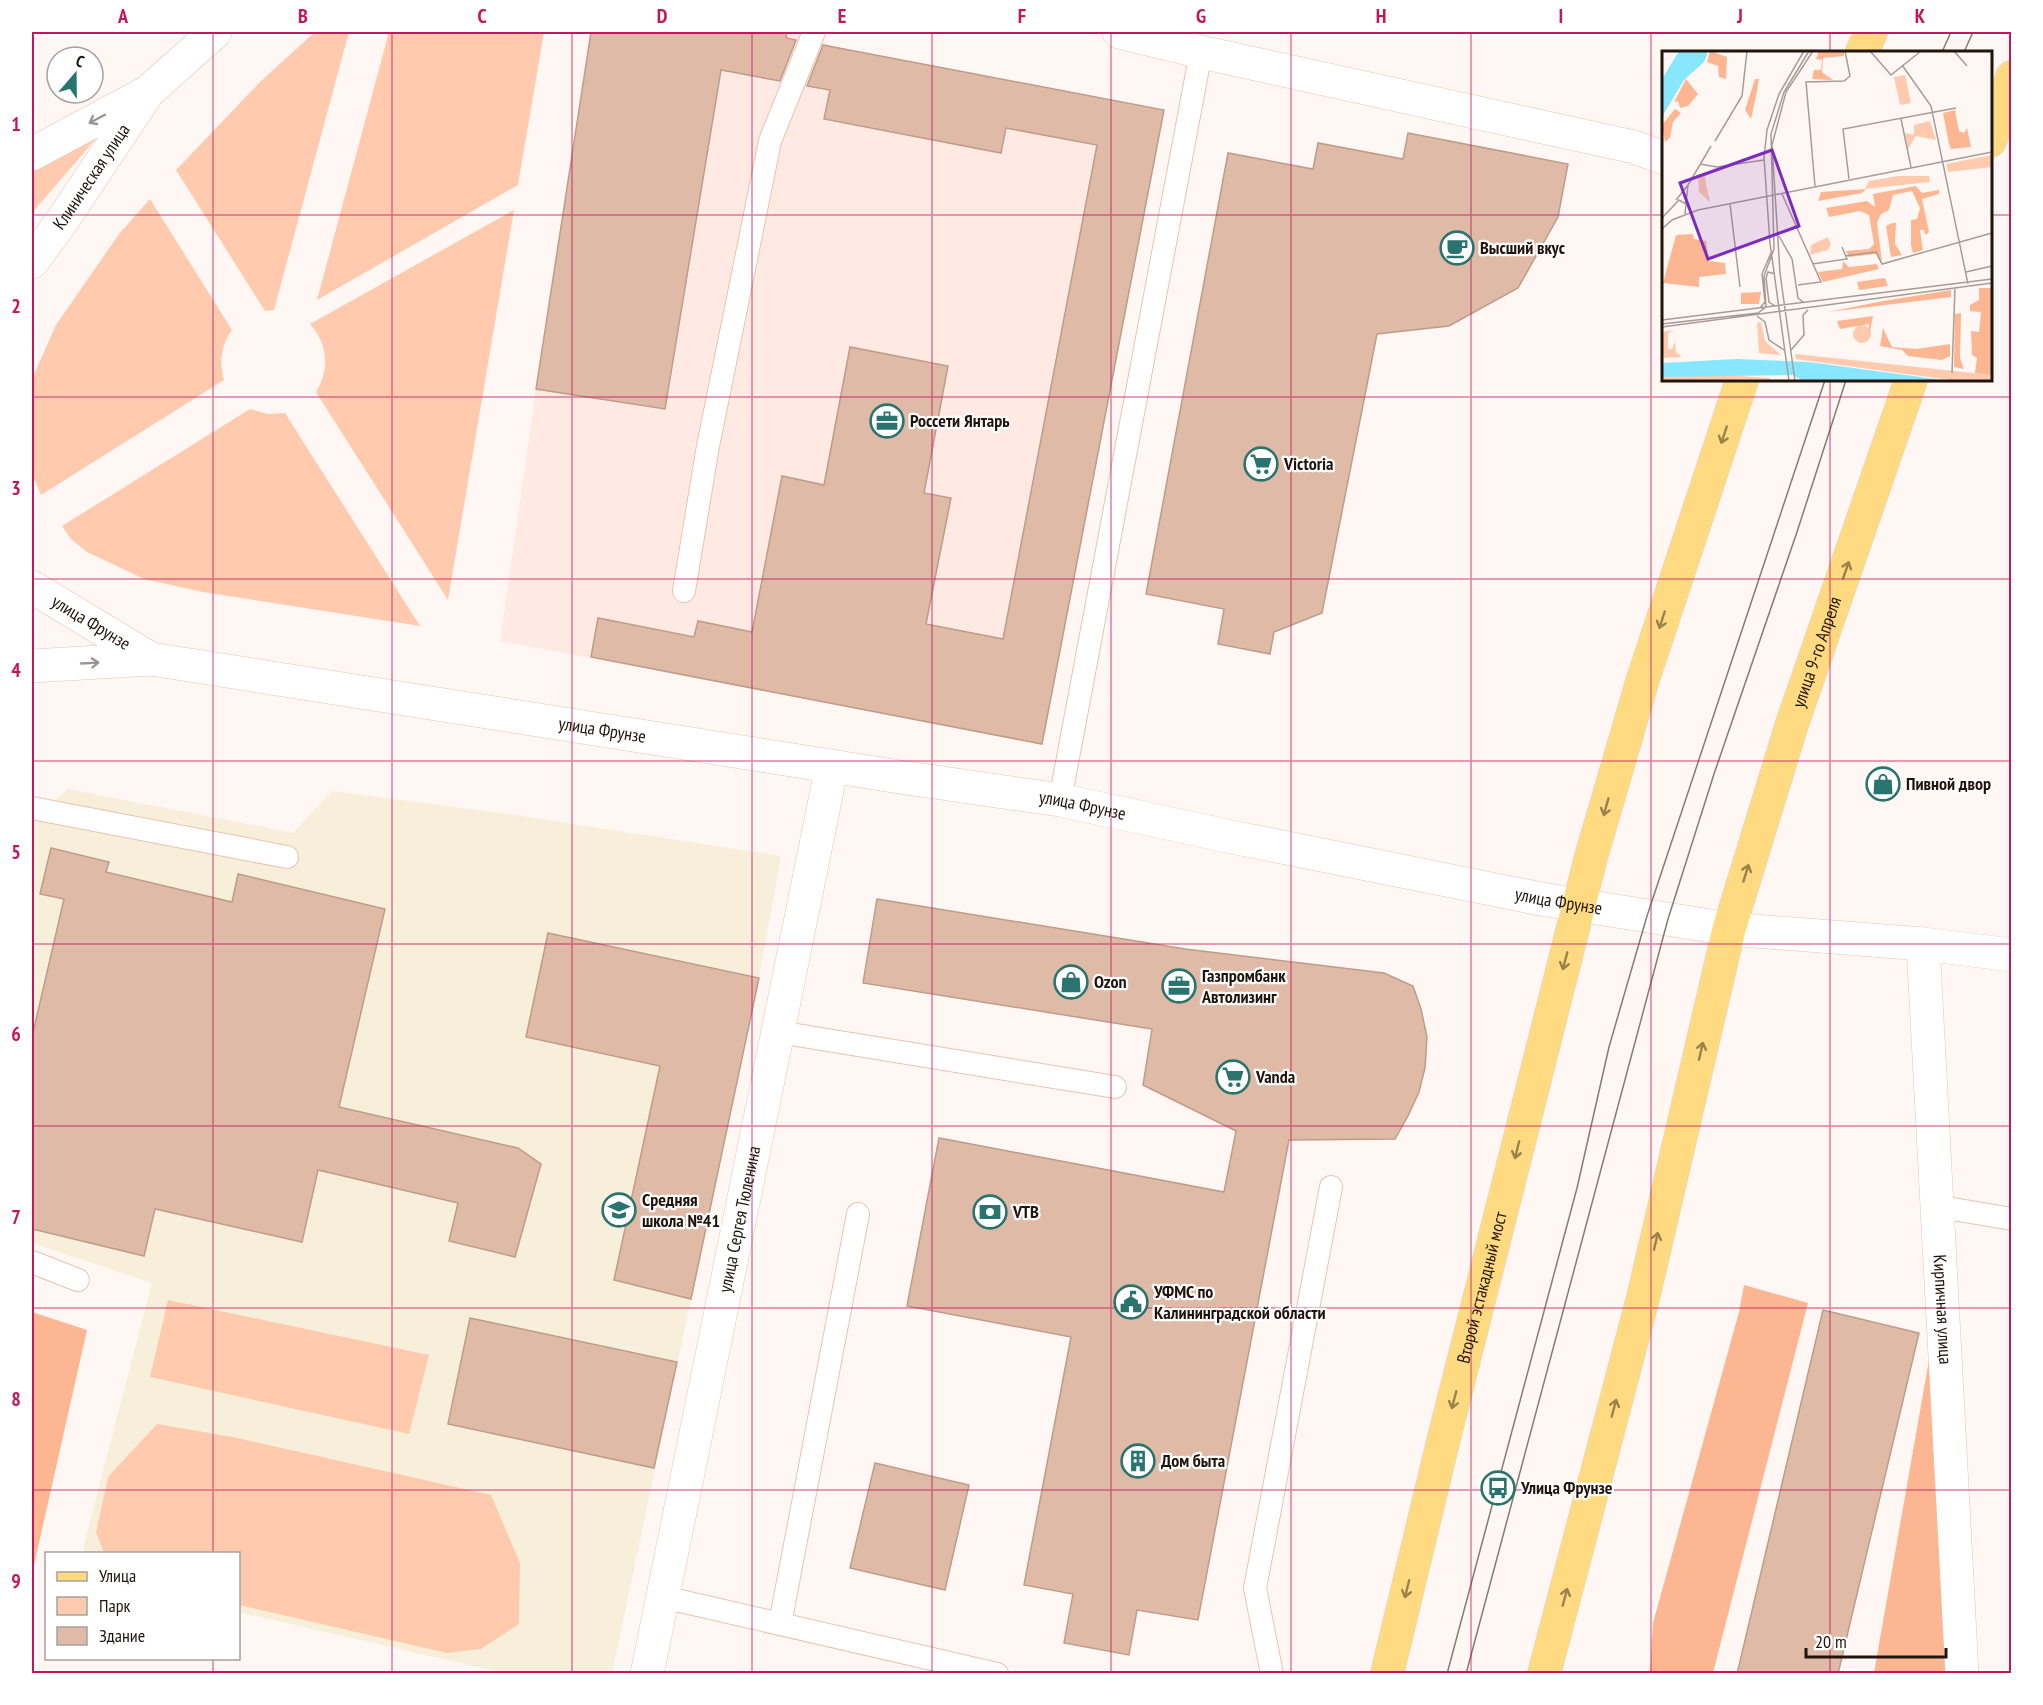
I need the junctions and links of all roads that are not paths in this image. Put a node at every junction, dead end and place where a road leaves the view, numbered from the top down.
1 (215, 32) edge
2 (814, 32) edge
3 (1119, 32) edge
4 (1872, 32) edge
5 (1862, 51) edge
6 (1201, 52) junction
7 (2012, 77) edge
8 (148, 92) junction
9 (1992, 135) edge
10 (32, 154) edge
11 (1662, 157) edge
12 (32, 262) edge
13 (1742, 381) edge
14 (1911, 381) edge
15 (32, 587) edge
16 (684, 591) dead end
17 (151, 659) junction
18 (32, 666) edge
19 (832, 766) junction
20 (1060, 800) junction
21 (32, 808) edge
22 (286, 857) dead end
23 (1580, 904) junction
24 (1729, 929) junction
25 (1923, 944) junction
26 (2012, 955) edge
27 (778, 1032) junction
28 (1115, 1087) dead end
29 (1331, 1186) dead end
30 (1935, 1206) junction
31 (858, 1214) dead end
32 (2012, 1219) edge
33 (32, 1262) edge
34 (78, 1280) dead end
35 (663, 1597) junction
36 (780, 1624) junction
37 (1548, 1667) edge
38 (647, 1674) edge
39 (997, 1674) edge
40 (1272, 1674) edge
41 (1387, 1674) edge
42 (1962, 1674) edge

1 - 8 street, Клиническая улица
2 - 16 lane
3 - 6 street
4 - 5 main road
6 - 11 street
6 - 20 lane
7 - 9 main road
8 -> 10 street, Клиническая улица
8 - 12 street, Клиническая улица
13 -> 23 main road
24 -> 14 main road, улица 9-го Апреля
15 - 17 street, улица Фрунзе
18 -> 17 street, улица Фрунзе
17 - 19 street, улица Фрунзе
19 - 20 street, улица Фрунзе
19 - 27 street, улица Сергея Тюленина
20 - 23 street, улица Фрунзе
21 - 22 lane
23 - 24 street, улица Фрунзе
23 -> 41 main road, Второй эстакадный мост
24 - 25 street, улица Фрунзе
37 -> 24 main road
25 - 26 street, улица Фрунзе
25 - 30 street, Кирпичная улица
27 - 28 lane
27 - 35 street, улица Сергея Тюленина
29 - 40 lane
30 - 32 lane
30 - 42 street, Кирпичная улица
31 - 36 lane
33 - 34 lane
35 - 36 lane
35 - 38 street, улица Сергея Тюленина
36 - 39 lane

